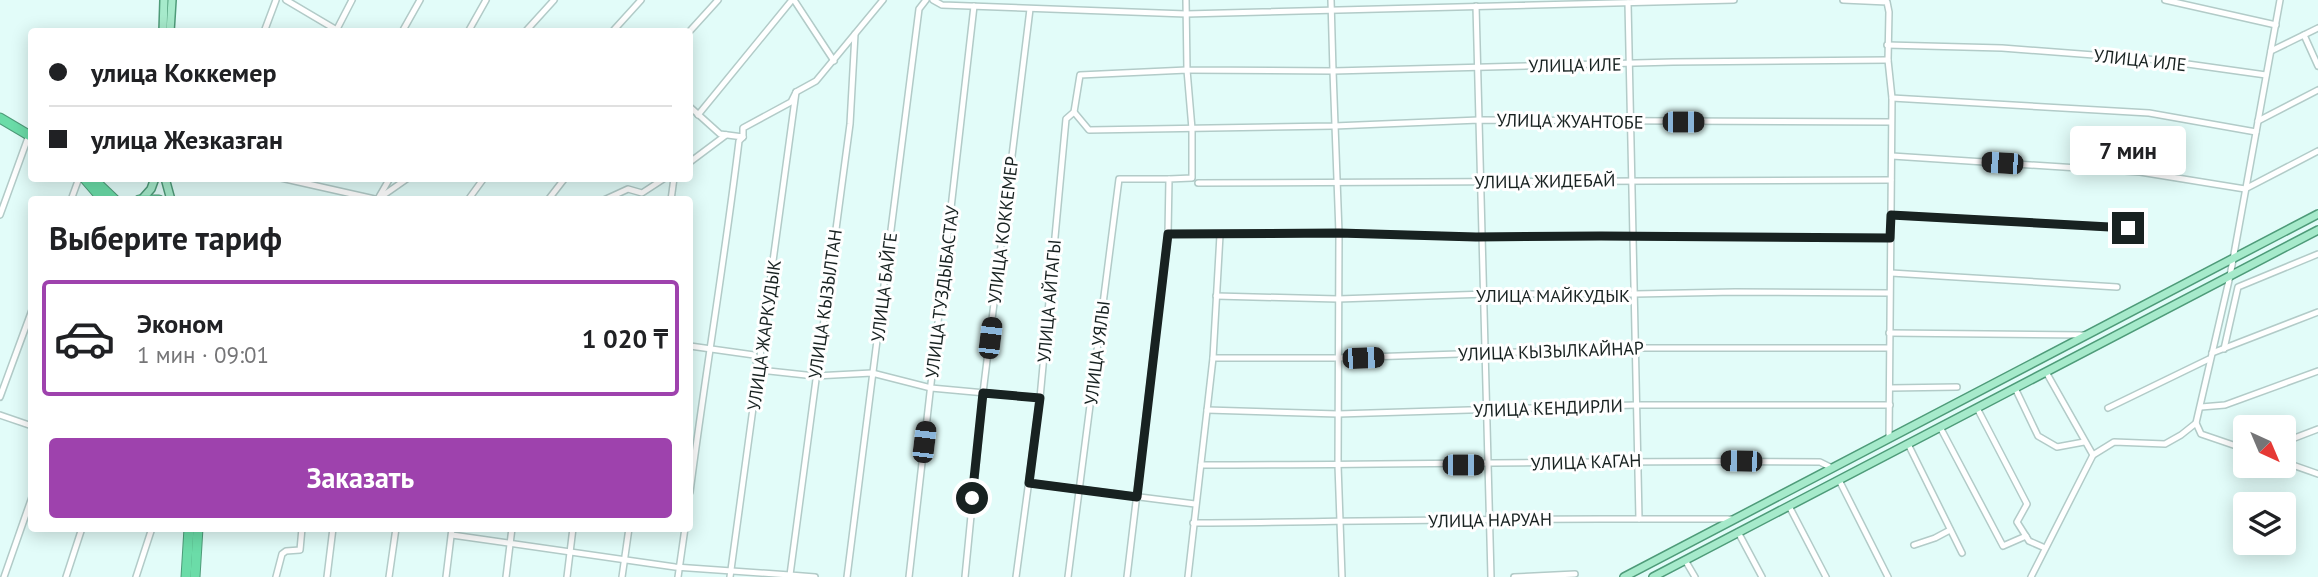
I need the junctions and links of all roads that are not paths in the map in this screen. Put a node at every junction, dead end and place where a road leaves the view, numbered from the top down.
1 (164, 0) edge
2 (172, 0) edge
3 (276, 0) edge
4 (286, 0) edge
5 (352, 0) edge
6 (420, 0) edge
7 (486, 0) edge
8 (554, 0) edge
9 (641, 0) edge
10 (718, 0) edge
11 (793, 0) edge
12 (883, 0) edge
13 (926, 0) edge
14 (933, 0) edge
15 (1186, 0) edge
16 (1331, 0) edge
17 (1719, 0) edge
18 (1734, 0) edge
19 (1843, 0) edge
20 (2165, 0) edge
21 (2280, 0) edge
22 (1558, 3) edge
23 (1628, 3) junction
24 (974, 6) junction
25 (1476, 6) junction
26 (1030, 9) junction
27 (1331, 10) junction
28 (1186, 14) junction
29 (2276, 25) junction
30 (163, 28) edge
31 (170, 28) edge
32 (266, 28) edge
33 (332, 28) edge
34 (338, 28) edge
35 (404, 28) edge
36 (470, 28) edge
37 (529, 28) edge
38 (616, 28) edge
39 (693, 28) edge
40 (2318, 28) edge
41 (855, 34) junction
42 (2304, 35) junction
43 (1887, 45) junction
44 (2271, 51) junction
45 (834, 61) junction
46 (1888, 61) junction
47 (1628, 64) junction
48 (1479, 66) junction
49 (2318, 66) edge
50 (1187, 70) junction
51 (1333, 71) junction
52 (2266, 75) junction
53 (2318, 90) edge
54 (796, 92) junction
55 (1892, 98) junction
56 (693, 110) edge
57 (0, 113) edge
58 (1074, 113) junction
59 (698, 115) junction
60 (0, 118) edge
61 (1479, 120) junction
62 (2258, 121) junction
63 (1631, 122) junction
64 (1891, 122) junction
65 (1334, 126) junction
66 (1192, 130) junction
67 (2256, 132) junction
68 (28, 133) edge
69 (28, 133) edge
70 (726, 135) junction
71 (743, 136) junction
72 (28, 143) edge
73 (2318, 150) edge
74 (1892, 156) junction
75 (693, 160) edge
76 (1169, 179) junction
77 (1632, 180) junction
78 (1891, 180) junction
79 (1482, 181) junction
80 (85, 182) edge
81 (96, 182) edge
82 (318, 182) edge
83 (402, 182) edge
84 (562, 182) edge
85 (659, 182) edge
86 (1198, 183) dead end
87 (1336, 184) junction
88 (2245, 189) junction
89 (99, 196) edge
90 (112, 196) edge
91 (367, 196) edge
92 (382, 196) edge
93 (551, 196) edge
94 (618, 196) edge
95 (0, 215) edge
96 (1891, 215) junction
97 (2316, 215) edge
98 (2318, 227) edge
99 (2128, 228) dead end
100 (1339, 233) junction
101 (1168, 234) junction
102 (1220, 235) junction
103 (1633, 236) junction
104 (1483, 237) junction
105 (1890, 238) junction
106 (2318, 254) edge
107 (2231, 260) junction
108 (1891, 273) junction
109 (2230, 276) junction
110 (2192, 280) junction
111 (2117, 286) dead end
112 (1889, 293) junction
113 (2197, 293) junction
114 (1485, 294) junction
115 (1635, 295) junction
116 (1216, 296) junction
117 (1338, 299) junction
118 (2318, 312) edge
119 (28, 321) edge
120 (1889, 333) junction
121 (2087, 335) junction
122 (693, 346) edge
123 (1635, 348) junction
124 (1889, 348) junction
125 (709, 349) junction
126 (2224, 349) junction
127 (1486, 353) junction
128 (2211, 356) junction
129 (1213, 358) junction
130 (1338, 358) junction
131 (760, 370) junction
132 (2318, 371) edge
133 (2046, 372) junction
134 (872, 373) junction
135 (815, 376) junction
136 (1957, 387) dead end
137 (931, 388) junction
138 (1890, 388) junction
139 (2015, 388) junction
140 (983, 393) junction
141 (0, 397) edge
142 (1040, 398) junction
143 (1635, 405) junction
144 (1890, 405) junction
145 (2201, 407) junction
146 (1977, 408) junction
147 (2108, 408) dead end
148 (1207, 410) junction
149 (1488, 410) junction
150 (1338, 414) junction
151 (0, 415) edge
152 (2196, 422) junction
153 (28, 425) edge
154 (1940, 427) junction
155 (2318, 429) edge
156 (2296, 437) edge
157 (1889, 438) junction
158 (2084, 442) junction
159 (1908, 444) junction
160 (2233, 445) edge
161 (2093, 455) junction
162 (1636, 460) junction
163 (1201, 465) junction
164 (1338, 465) junction
165 (1488, 465) junction
166 (2296, 466) edge
167 (1832, 468) junction
168 (693, 469) edge
169 (2318, 474) edge
170 (1839, 480) junction
171 (1029, 483) junction
172 (1079, 490) junction
173 (1137, 497) junction
174 (1195, 504) junction
175 (1789, 506) junction
176 (28, 508) edge
177 (1490, 518) junction
178 (1639, 519) junction
179 (1734, 519) junction
180 (1341, 522) junction
181 (1193, 523) junction
182 (1950, 530) junction
183 (81, 532) edge
184 (151, 532) edge
185 (189, 532) edge
186 (198, 532) edge
187 (302, 532) edge
188 (333, 532) edge
189 (395, 532) edge
190 (452, 532) edge
191 (456, 532) edge
192 (512, 532) edge
193 (573, 532) edge
194 (628, 532) edge
195 (684, 532) edge
196 (1738, 532) junction
197 (2026, 536) junction
198 (510, 544) junction
199 (1914, 545) dead end
200 (2045, 548) junction
201 (570, 553) junction
202 (1962, 553) dead end
203 (625, 560) junction
204 (1685, 560) junction
205 (679, 568) junction
206 (1575, 574) dead end
207 (730, 575) edge
208 (790, 576) edge
209 (4, 577) edge
210 (66, 577) edge
211 (136, 577) edge
212 (186, 577) edge
213 (195, 577) edge
214 (276, 577) edge
215 (327, 577) edge
216 (389, 577) edge
217 (446, 577) edge
218 (506, 577) edge
219 (567, 577) edge
220 (622, 577) edge
221 (678, 577) edge
222 (815, 577) edge
223 (847, 577) edge
224 (909, 577) edge
225 (965, 577) edge
226 (1016, 577) edge
227 (1068, 577) edge
228 (1127, 577) edge
229 (1188, 577) edge
230 (1342, 577) edge
231 (1491, 577) edge
232 (1514, 577) edge
233 (1625, 577) edge
234 (1653, 577) edge
235 (1695, 577) edge
236 (1762, 577) edge
237 (1826, 577) edge
238 (1888, 577) edge
239 (2031, 577) edge

1 - 30 main road
2 - 31 main road
3 - 32 street
4 - 33 street
5 - 34 street
6 - 35 street
7 - 36 street
8 - 37 street
9 - 38 street
10 - 39 street
11 - 45 street
11 - 59 street
12 - 41 street
13 - 134 street, УЛИЦА БАЙГЕ
14 - 24 street
15 - 28 street
16 - 27 street
17 - 18 street
17 - 23 street
19 - 43 street
20 - 29 street
21 - 29 street
22 - 23 street
22 - 25 street
23 - 47 street, УЛИЦА КЕНДИРЛИ
24 - 26 street
24 - 137 street, УЛИЦА ТУЗДЫБАСТАУ
25 - 27 street
25 - 48 street
26 - 28 street
26 - 140 street, УЛИЦА КОККЕМЕР
27 - 28 street
27 - 51 street
28 - 50 street
29 - 44 street
40 - 42 street
41 - 45 street
41 - 135 street, УЛИЦА КЫЗЫЛТАН
42 - 44 street
42 - 49 street
43 - 46 street
43 - 52 street, УЛИЦА ИЛЕ
44 - 52 street
45 - 54 street
46 - 47 street, УЛИЦА ИЛЕ
46 - 55 street
47 - 48 street, УЛИЦА ИЛЕ
47 - 63 street, УЛИЦА КЕНДИРЛИ
48 - 51 street, УЛИЦА ИЛЕ
48 - 61 street
50 - 51 street, УЛИЦА ИЛЕ
50 - 58 street, УЛИЦА АЙТАГЫ
50 - 66 street
51 - 65 street
52 - 62 street
53 - 62 street
54 - 71 street
54 - 131 street, УЛИЦА ЖАРКУДЫК
55 - 64 street
55 - 67 street
56 - 59 street
57 - 68 highway
58 - 66 street
58 - 142 street, УЛИЦА АЙТАГЫ
59 - 70 street
60 - 69 highway
61 - 63 street, УЛИЦА ЖУАНТОБЕ
61 - 65 street, УЛИЦА ЖУАНТОБЕ
61 - 79 street
62 - 67 street
63 - 64 street, УЛИЦА ЖУАНТОБЕ
63 - 77 street, УЛИЦА КЕНДИРЛИ
64 - 74 street
65 - 66 street
65 - 87 street
66 - 76 street
67 - 88 street
70 - 71 street
70 - 75 street
71 - 125 street
72 - 95 street
73 - 88 street
74 - 78 street
74 - 88 street
76 - 101 street
76 - 172 street, УЛИЦА УЯЛЫ
77 - 78 street, УЛИЦА ЖИДЕБАЙ
77 - 79 street, УЛИЦА ЖИДЕБАЙ
77 - 103 street, УЛИЦА КЕНДИРЛИ
78 - 96 street
79 - 87 street, УЛИЦА ЖИДЕБАЙ
79 - 104 street
80 - 89 highway
81 - 90 highway
82 - 91 street
83 - 92 street
84 - 93 street
85 - 94 street
86 - 87 street, УЛИЦА ЖИДЕБАЙ
87 - 100 street
88 - 107 street
96 - 99 street
96 - 105 street
97 - 98 main road
97 - 107 main road
98 - 109 main road
100 - 102 street
100 - 104 street
100 - 117 street
101 - 102 street
101 - 173 street
102 - 116 street
103 - 104 street
103 - 105 street
103 - 115 street, УЛИЦА КЕНДИРЛИ
104 - 114 street
105 - 108 street
106 - 126 street
107 - 109 street
107 - 110 main road
108 - 111 street
108 - 112 street
109 - 113 main road
109 - 128 street
110 - 113 main road
110 - 121 main road
112 - 115 street, УЛИЦА МАЙКУДЫК
112 - 120 street
113 - 133 main road
114 - 115 street, УЛИЦА МАЙКУДЫК
114 - 117 street, УЛИЦА МАЙКУДЫК
114 - 127 street
115 - 123 street, УЛИЦА КЕНДИРЛИ
116 - 117 street, УЛИЦА МАЙКУДЫК
116 - 129 street
117 - 130 street
118 - 126 street
119 - 141 street
120 - 121 street
120 - 124 street
121 - 157 main road
122 - 125 street
123 - 124 street, УЛИЦА КЫЗЫЛКАЙНАР
123 - 127 street, УЛИЦА КЫЗЫЛКАЙНАР
123 - 143 street, УЛИЦА КЕНДИРЛИ
124 - 138 street
125 - 131 street
125 - 168 street
126 - 128 street
127 - 130 street, УЛИЦА КЫЗЫЛКАЙНАР
127 - 149 street
128 - 145 street
128 - 147 street
129 - 130 street, УЛИЦА КЫЗЫЛКАЙНАР
129 - 148 street
130 - 150 street
131 - 135 street
131 - 207 street, УЛИЦА ЖАРКУДЫК
132 - 145 street
133 - 139 main road
133 - 158 street
134 - 135 street
134 - 137 street
134 - 223 street, УЛИЦА БАЙГЕ
135 - 208 street, УЛИЦА КЫЗЫЛТАН
136 - 138 street
137 - 140 street
137 - 224 street, УЛИЦА ТУЗДЫБАСТАУ
138 - 144 street
139 - 146 main road
139 - 158 street
140 - 142 street
140 - 225 street, УЛИЦА КОККЕМЕР
142 - 171 street, УЛИЦА АЙТАГЫ
143 - 144 street, УЛИЦА КЕНДИРЛИ
143 - 149 street, УЛИЦА КЕНДИРЛИ
143 - 162 street, УЛИЦА КЕНДИРЛИ
144 - 157 street
145 - 152 street
146 - 154 main road
146 - 197 street
148 - 150 street, УЛИЦА КЕНДИРЛИ
148 - 163 street
149 - 150 street, УЛИЦА КЕНДИРЛИ
149 - 165 street
150 - 164 street
151 - 153 street
152 - 160 street
152 - 161 street
154 - 159 main road
154 - 197 street
155 - 156 street
157 - 167 main road
158 - 161 street
159 - 170 main road
159 - 182 street
161 - 200 street
162 - 165 street, УЛИЦА КАГАН
162 - 167 street, УЛИЦА КАГАН
162 - 178 street, УЛИЦА КЕНДИРЛИ
163 - 164 street, УЛИЦА КАГАН
163 - 174 street
164 - 165 street, УЛИЦА КАГАН
164 - 180 street
165 - 177 street
166 - 169 street
167 - 179 main road
170 - 175 main road
170 - 238 street
171 - 172 street
171 - 226 street, УЛИЦА АЙТАГЫ
172 - 173 street
172 - 227 street, УЛИЦА УЯЛЫ
173 - 174 street
173 - 228 street
174 - 181 street
175 - 196 main road
175 - 237 street
176 - 209 street
177 - 178 street, УЛИЦА НАРУАН
177 - 180 street, УЛИЦА НАРУАН
177 - 231 street
178 - 179 street
179 - 233 main road
180 - 181 street, УЛИЦА НАРУАН
180 - 230 street
181 - 229 street
182 - 199 street
182 - 202 street
183 - 210 street
184 - 211 street
185 - 212 highway
186 - 213 highway
187 - 214 street
188 - 215 street
189 - 216 street
190 - 217 street
191 - 198 street
192 - 198 street
193 - 201 street
194 - 203 street
195 - 205 street
196 - 204 main road
196 - 236 street
197 - 200 street
198 - 201 street
198 - 218 street
200 - 239 street
201 - 203 street
201 - 219 street
203 - 205 street
203 - 220 street
204 - 234 main road
204 - 235 street
205 - 207 street
205 - 221 street
206 - 232 street
207 - 208 street
208 - 222 street

